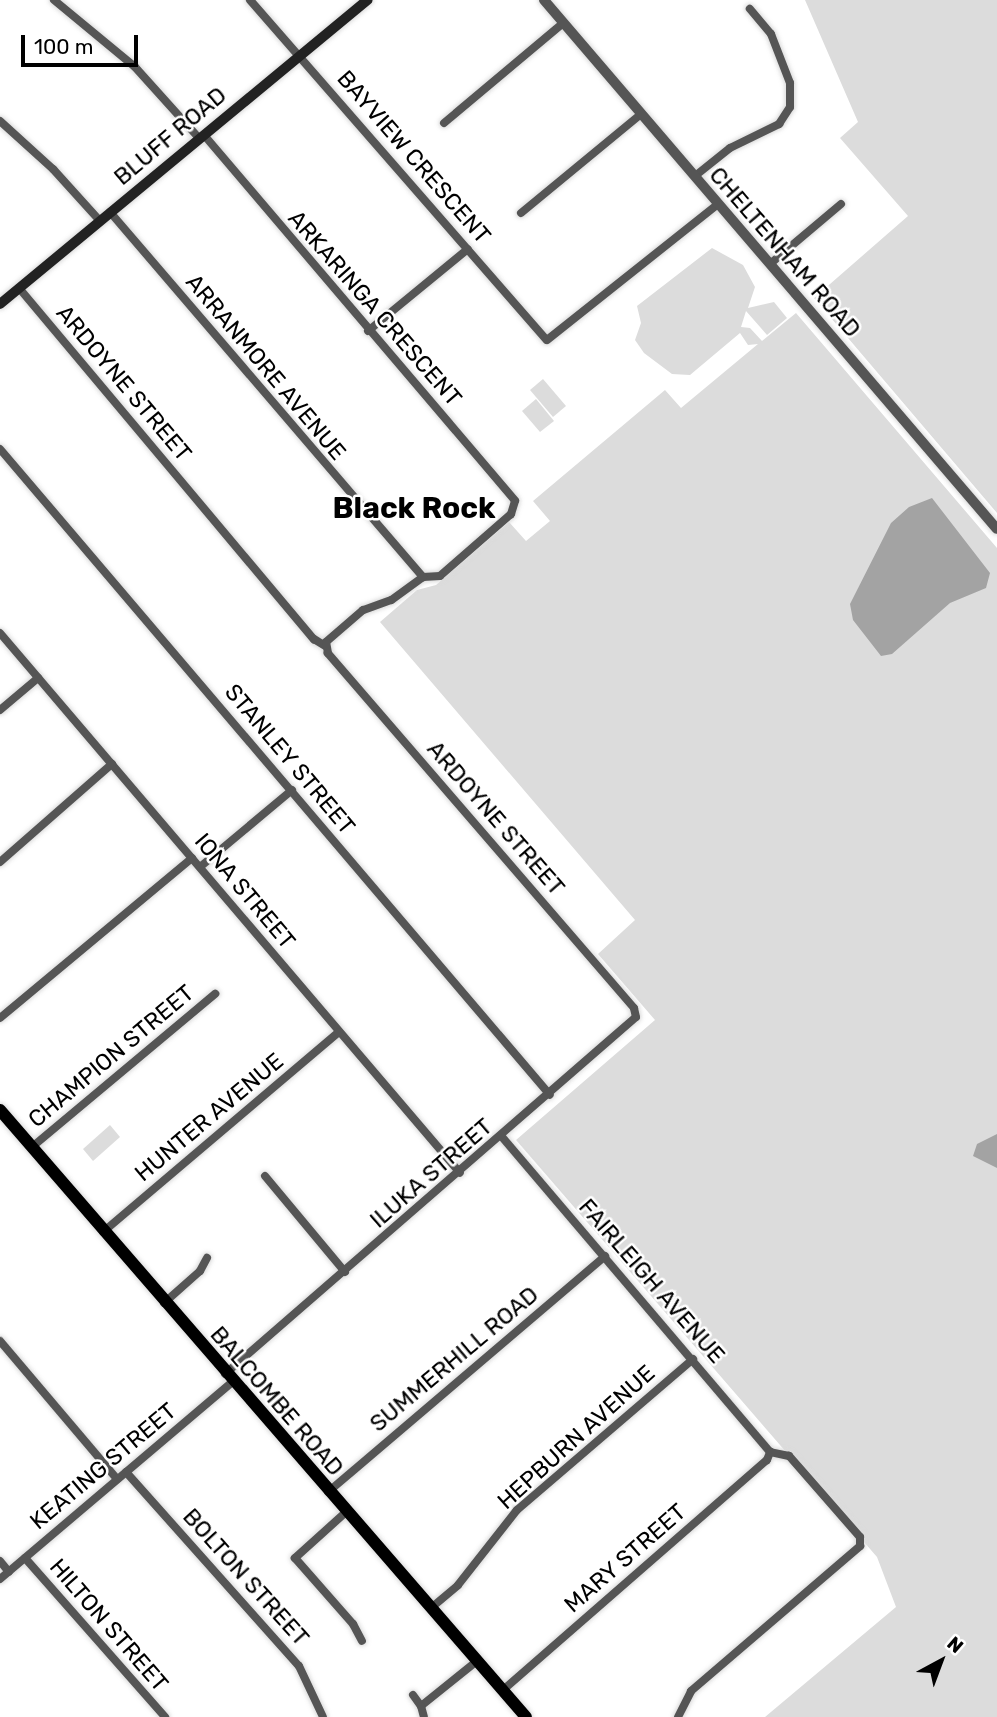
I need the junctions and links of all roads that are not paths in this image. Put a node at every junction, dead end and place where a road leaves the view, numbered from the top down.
1 (54, 0) edge
2 (250, 0) edge
3 (367, 0) edge
4 (544, 0) edge
5 (750, 9) dead end
6 (563, 23) junction
7 (300, 55) junction
8 (641, 114) junction
9 (0, 121) edge
10 (444, 122) dead end
11 (202, 136) junction
12 (695, 176) junction
13 (718, 204) junction
14 (841, 204) dead end
15 (110, 212) junction
16 (521, 213) dead end
17 (100, 221) junction
18 (468, 249) junction
19 (770, 264) junction
20 (19, 288) junction
21 (1, 302) edge
22 (368, 331) junction
23 (0, 449) edge
24 (997, 529) edge
25 (420, 575) junction
26 (0, 633) edge
27 (325, 644) junction
28 (38, 678) junction
29 (0, 710) edge
30 (112, 764) junction
31 (292, 790) junction
32 (192, 858) junction
33 (0, 862) edge
34 (200, 867) junction
35 (215, 994) dead end
36 (636, 1017) joint
37 (0, 1018) edge
38 (339, 1032) junction
39 (550, 1095) junction
40 (0, 1110) edge
41 (502, 1137) junction
42 (32, 1147) junction
43 (460, 1173) junction
44 (265, 1177) dead end
45 (103, 1232) junction
46 (604, 1256) junction
47 (206, 1258) dead end
48 (345, 1272) junction
49 (164, 1303) junction
50 (0, 1341) edge
51 (693, 1359) junction
52 (228, 1378) junction
53 (770, 1452) junction
54 (127, 1472) junction
55 (117, 1479) junction
56 (328, 1492) junction
57 (346, 1512) junction
58 (25, 1558) junction
59 (0, 1561) edge
60 (9, 1572) junction
61 (0, 1579) edge
62 (431, 1608) junction
63 (362, 1641) dead end
64 (477, 1661) junction
65 (503, 1690) junction
66 (413, 1695) dead end
67 (421, 1706) junction
68 (165, 1717) edge
69 (323, 1717) edge
70 (424, 1717) edge
71 (526, 1717) edge
72 (678, 1717) edge

1 - 11 street, ARKARINGA CRESCENT
2 - 7 street, BAYVIEW CRESCENT
3 - 7 main road, BLUFF ROAD
4 - 6 street, CHELTENHAM ROAD
5 - 12 street
6 - 8 street, CHELTENHAM ROAD
6 - 10 street
7 - 11 main road, BLUFF ROAD
7 - 18 street, BAYVIEW CRESCENT
8 - 12 street, CHELTENHAM ROAD
8 - 16 street
9 - 17 street
11 - 15 main road, BLUFF ROAD
11 - 22 street, ARKARINGA CRESCENT
12 - 13 street, CHELTENHAM ROAD
13 - 18 street, BAYVIEW CRESCENT
13 - 19 street, CHELTENHAM ROAD
14 - 19 street
15 - 17 main road, BLUFF ROAD
15 - 25 street, ARRANMORE AVENUE
17 - 20 main road, BLUFF ROAD
18 - 22 street
19 - 24 street, CHELTENHAM ROAD
20 - 21 main road, BLUFF ROAD
20 - 27 street, ARDOYNE STREET
22 - 25 street, ARKARINGA CRESCENT
23 - 31 street, STANLEY STREET
25 - 27 street
26 - 28 street, IONA STREET
27 - 36 street, ARDOYNE STREET
28 - 29 street
28 - 30 street, IONA STREET
30 - 32 street, IONA STREET
30 - 33 street
31 - 34 street
31 - 39 street, STANLEY STREET
32 - 34 street, IONA STREET
32 - 37 street
34 - 38 street, IONA STREET
35 - 42 street, CHAMPION STREET
36 - 39 street, ILUKA STREET
38 - 43 street, IONA STREET
38 - 45 street, HUNTER AVENUE
39 - 41 street, ILUKA STREET
40 - 42 main road, BALCOMBE ROAD
41 - 43 street, ILUKA STREET
41 - 46 street, FAIRLEIGH AVENUE
42 - 45 main road, BALCOMBE ROAD
43 - 48 street, ILUKA STREET
44 - 48 street
45 - 49 main road, BALCOMBE ROAD
46 - 51 street, FAIRLEIGH AVENUE
46 - 56 street, SUMMERHILL ROAD
47 - 49 street
48 - 52 street, ILUKA STREET
49 - 52 main road, BALCOMBE ROAD
50 - 55 street
51 - 53 street, FAIRLEIGH AVENUE
51 - 62 street, HEPBURN AVENUE
52 - 54 street, KEATING STREET
52 - 56 main road, BALCOMBE ROAD
53 - 65 street, MARY STREET
53 - 72 street
54 - 55 street, KEATING STREET
54 - 69 street, BOLTON STREET
55 - 58 street, KEATING STREET
56 - 57 main road, BALCOMBE ROAD
57 - 62 main road, BALCOMBE ROAD
57 - 63 street
58 - 60 street, KEATING STREET
58 - 68 street, HILTON STREET
59 - 60 street
60 - 61 street, KEATING STREET
62 - 64 main road, BALCOMBE ROAD
64 - 65 main road, BALCOMBE ROAD
64 - 67 street
65 - 71 main road, BALCOMBE ROAD
66 - 67 street
67 - 70 street

